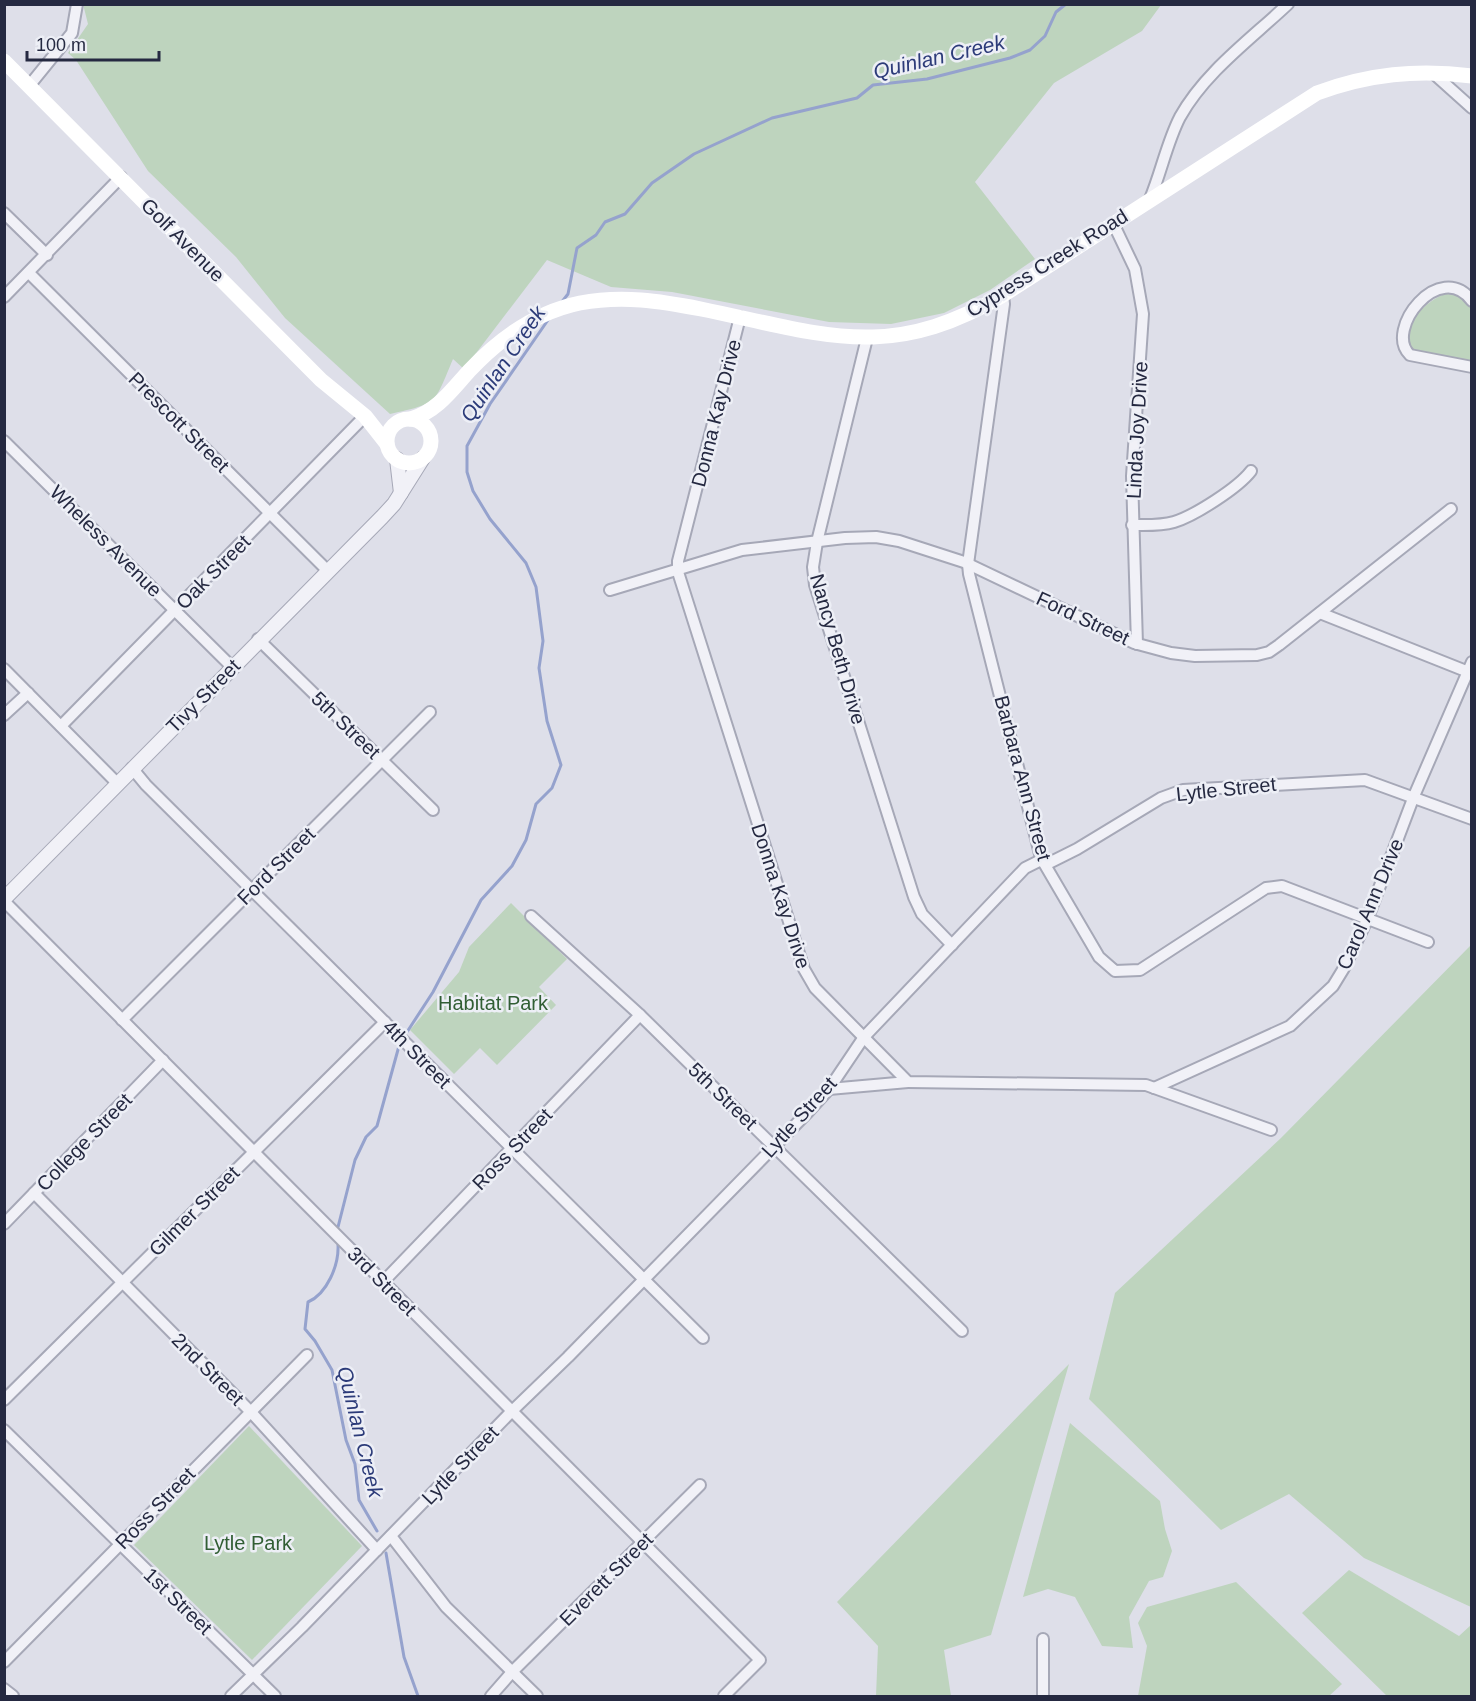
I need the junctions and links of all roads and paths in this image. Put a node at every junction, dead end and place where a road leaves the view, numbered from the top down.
1 (77, 4) edge
2 (1288, 4) edge
3 (4, 62) edge
4 (1433, 73) junction
5 (1472, 76) edge
6 (29, 86) junction
7 (1472, 108) edge
8 (121, 177) junction
9 (1150, 199) junction
10 (4, 213) edge
11 (1113, 223) junction
12 (47, 255) junction
13 (29, 273) junction
14 (1003, 295) junction
15 (4, 297) edge
16 (1472, 301) edge
17 (740, 317) junction
18 (867, 338) junction
19 (1472, 367) edge
20 (447, 397) junction
21 (364, 416) junction
22 (404, 421) junction
23 (430, 438) junction
24 (4, 441) edge
25 (387, 444) junction
26 (423, 458) junction
27 (397, 459) junction
28 (1251, 471) dead end
29 (401, 493) junction
30 (1451, 509) dead end
31 (271, 513) junction
32 (1132, 525) junction
33 (817, 542) junction
34 (968, 564) junction
35 (678, 569) junction
36 (328, 571) junction
37 (610, 590) dead end
38 (175, 610) junction
39 (1320, 613) junction
40 (258, 639) junction
41 (1137, 644) junction
42 (232, 667) junction
43 (4, 669) edge
44 (1470, 669) edge
45 (28, 693) junction
46 (430, 712) dead end
47 (4, 716) edge
48 (61, 726) junction
49 (382, 760) junction
50 (132, 768) junction
51 (117, 783) junction
52 (1414, 796) junction
53 (433, 810) dead end
54 (1472, 819) edge
55 (1043, 861) junction
56 (252, 890) junction
57 (4, 900) edge
58 (531, 916) dead end
59 (1367, 920) junction
60 (1428, 942) dead end
61 (952, 945) junction
62 (640, 1015) junction
63 (122, 1020) junction
64 (385, 1022) junction
65 (864, 1037) junction
66 (163, 1060) junction
67 (908, 1082) junction
68 (1154, 1088) junction
69 (829, 1089) junction
70 (1271, 1130) dead end
71 (774, 1146) junction
72 (512, 1148) junction
73 (254, 1151) junction
74 (34, 1193) junction
75 (4, 1224) edge
76 (644, 1279) junction
77 (383, 1282) junction
78 (121, 1284) junction
79 (962, 1331) dead end
80 (704, 1338) dead end
81 (308, 1355) dead end
82 (4, 1400) edge
83 (250, 1411) junction
84 (511, 1412) junction
85 (4, 1430) edge
86 (700, 1485) dead end
87 (391, 1536) junction
88 (644, 1543) junction
89 (120, 1545) junction
90 (377, 1550) junction
91 (1043, 1639) dead end
92 (4, 1662) edge
93 (512, 1672) junction
94 (253, 1674) junction
95 (4, 1689) edge
96 (13, 1696) edge
97 (231, 1696) edge
98 (274, 1696) edge
99 (491, 1696) edge
100 (537, 1696) edge
101 (724, 1696) edge
102 (1043, 1696) edge

1 - 6 street
2 - 9 street
3 - 6 main road, Golf Avenue
4 - 5 main road, Cypress Creek Road
4 - 7 street
4 - 9 main road, Cypress Creek Road
6 - 8 main road, Golf Avenue
8 - 12 street
8 - 21 main road, Golf Avenue
9 - 11 main road, Cypress Creek Road
10 - 12 street
11 - 14 main road, Cypress Creek Road
11 - 32 street, Linda Joy Drive
12 - 13 street
13 - 15 street
13 - 31 street, Prescott Street
14 - 18 main road, Cypress Creek Road
14 - 34 street, Barbara Ann Street
16 - 19 street
17 - 18 main road, Cypress Creek Road
17 - 20 main road, Cypress Creek Road
17 - 35 street, Donna Kay Drive
18 - 33 street, Nancy Beth Drive
20 - 22 main road, Cypress Creek Road
20 - 23 main road, Cypress Creek Road
21 - 22 main road, Golf Avenue
21 - 25 main road, Golf Avenue
21 - 31 street, Oak Street
22 - 23 main road
22 - 25 main road
23 - 26 main road
24 - 38 street, Wheless Avenue
25 - 27 main road
26 - 27 main road
26 - 29 street, Tivy Street
27 - 29 street
28 - 32 street
29 - 36 street, Tivy Street
30 - 39 street, Ford Street
31 - 36 street, Prescott Street
31 - 38 street, Oak Street
32 - 41 street, Linda Joy Drive
33 - 34 street, Ford Street
33 - 35 street, Ford Street
33 - 61 street, Nancy Beth Drive
34 - 41 street, Ford Street
34 - 55 street, Barbara Ann Street
35 - 37 street, Ford Street
35 - 65 street, Donna Kay Drive
36 - 40 street, Tivy Street
38 - 42 street, Wheless Avenue
38 - 48 street, Oak Street
39 - 41 street, Ford Street
39 - 44 street
40 - 42 street, Tivy Street
40 - 49 street, 5th Street
42 - 50 street, Tivy Street
43 - 45 street
44 - 52 street, Carol Ann Drive
45 - 47 street
45 - 48 street
46 - 49 street, Ford Street
48 - 51 street
49 - 53 street, 5th Street
49 - 56 street, Ford Street
50 - 51 street, Tivy Street
50 - 56 street, 4th Street
51 - 57 street, Tivy Street
52 - 54 street, Lytle Street
52 - 55 street, Lytle Street
52 - 59 street, Carol Ann Drive
55 - 59 street, Barbara Ann Street
55 - 61 street, Lytle Street
56 - 63 street, Ford Street
56 - 64 street, 4th Street
57 - 63 street, 3rd Street
58 - 62 street, 5th Street
59 - 60 street, Barbara Ann Street
59 - 68 street, Carol Ann Drive
61 - 65 street, Lytle Street
62 - 71 street, 5th Street
62 - 72 street, Ross Street
63 - 66 street, 3rd Street
64 - 72 street, 4th Street
64 - 73 street, Gilmer Street
65 - 67 street, Donna Kay Drive
65 - 69 street, Lytle Street
66 - 73 street, 3rd Street
66 - 74 street, College Street
67 - 68 street
67 - 69 street
68 - 70 street
69 - 71 street, Lytle Street
71 - 76 street, Lytle Street
71 - 79 street, 5th Street
72 - 76 street, 4th Street
72 - 77 street, Ross Street
73 - 77 street, 3rd Street
73 - 78 street, Gilmer Street
74 - 75 street, College Street
74 - 78 street, 2nd Street
76 - 80 street, 4th Street
76 - 84 street, Lytle Street
77 - 84 street, 3rd Street
78 - 82 street, Gilmer Street
78 - 83 street, 2nd Street
81 - 83 street, Ross Street
83 - 89 street, Ross Street
83 - 90 street, 2nd Street
84 - 87 street, Lytle Street
84 - 88 street, 3rd Street
85 - 89 street, 1st Street
86 - 88 street, Everett Street
87 - 90 street, Lytle Street
87 - 93 street
88 - 93 street, Everett Street
88 - 101 street, 3rd Street
89 - 92 street, Ross Street
89 - 94 street, 1st Street
90 - 94 street, Lytle Street
91 - 102 street
93 - 99 street, Everett Street
93 - 100 street
94 - 97 street, Lytle Street
94 - 98 street, 1st Street
95 - 96 street

